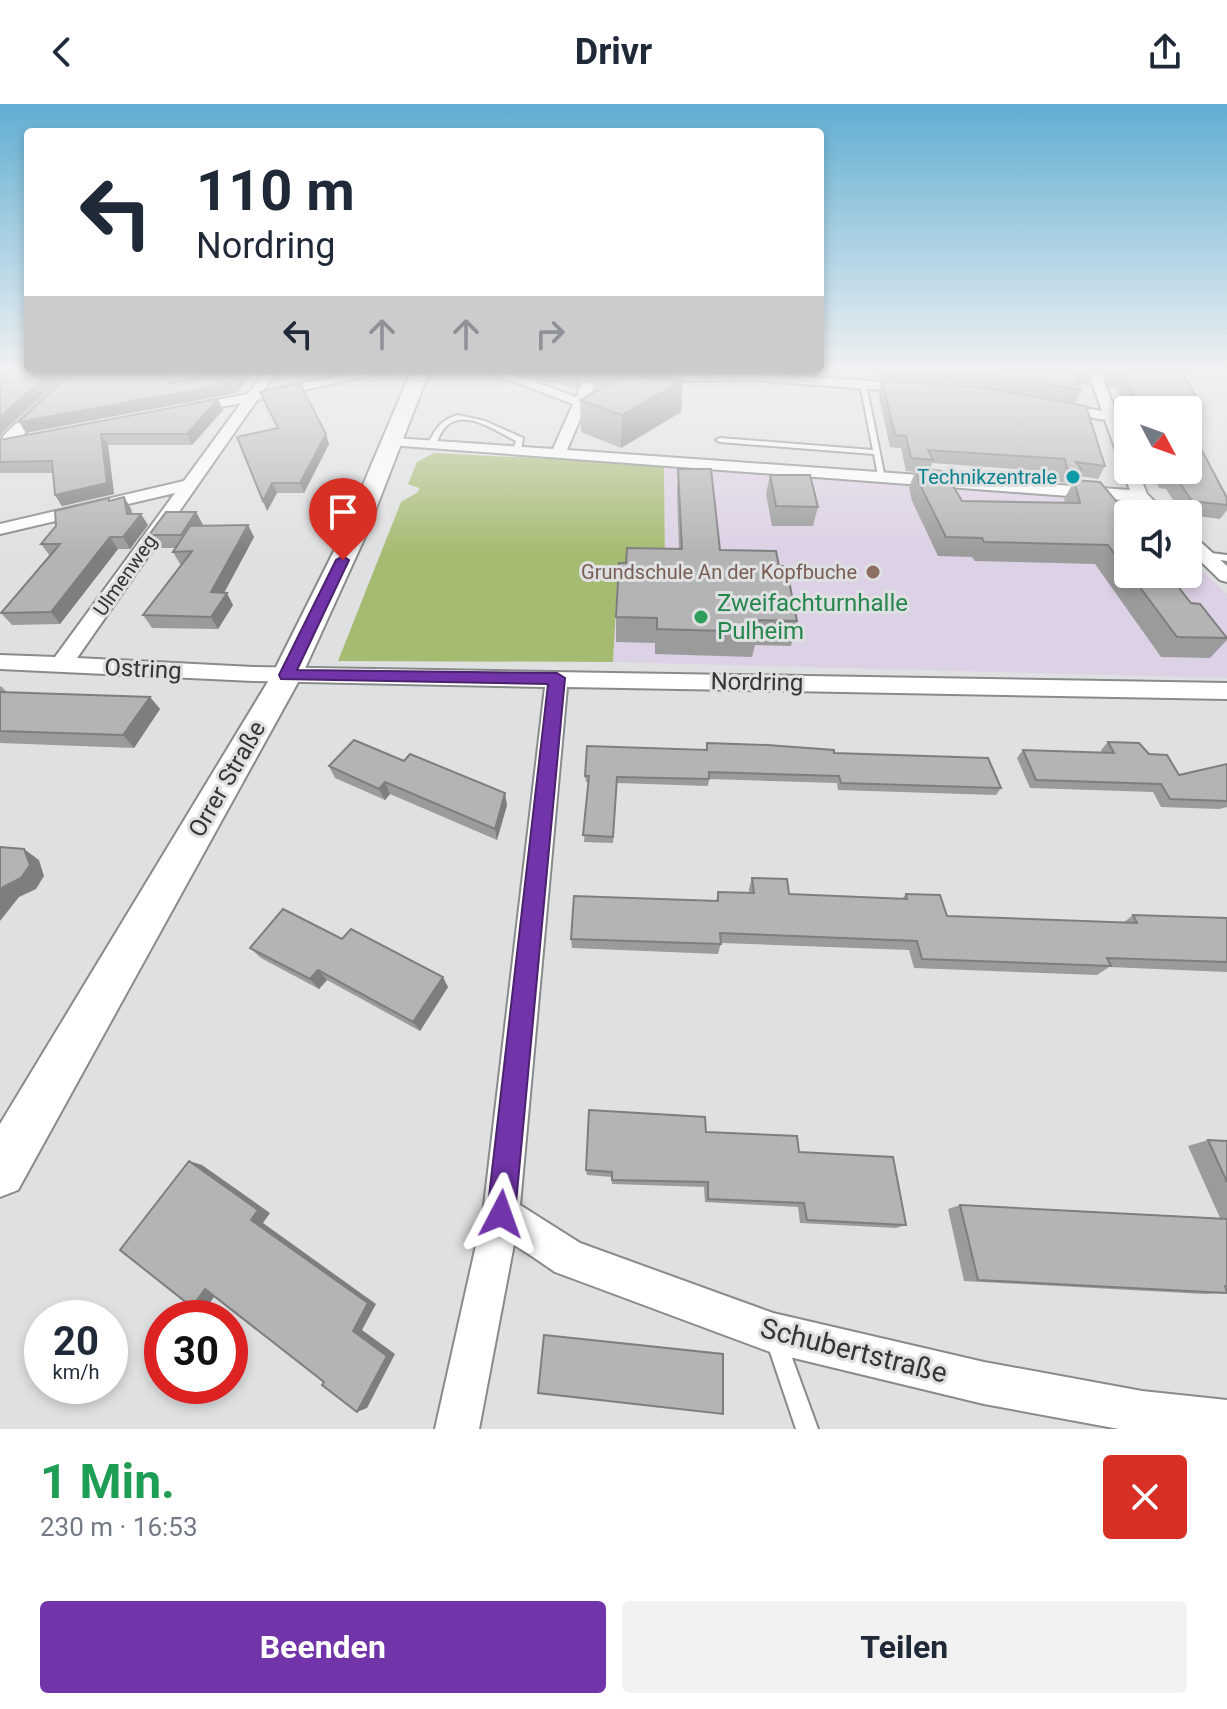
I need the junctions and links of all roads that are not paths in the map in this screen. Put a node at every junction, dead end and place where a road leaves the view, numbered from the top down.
1 (16, 431) edge
2 (229, 431) edge
3 (398, 431) edge
4 (436, 431) edge
5 (500, 431) edge
6 (567, 431) edge
7 (872, 431) edge
8 (34, 440) edge
9 (720, 440) dead end
10 (394, 442) junction
11 (432, 444) junction
12 (2, 446) edge
13 (517, 450) junction
14 (559, 452) junction
15 (876, 452) junction
16 (882, 476) junction
17 (1136, 484) edge
18 (188, 485) junction
19 (1140, 496) junction
20 (1144, 500) edge
21 (0, 529) edge
22 (1203, 555) joint
23 (1227, 558) edge
24 (1227, 576) edge
25 (0, 662) edge
26 (61, 665) junction
27 (287, 675) junction
28 (557, 678) junction
29 (1227, 691) edge
30 (0, 1172) edge
31 (501, 1214) junction
32 (773, 1333) junction
33 (1227, 1421) edge
34 (457, 1429) edge
35 (807, 1429) edge

1 - 12 street
2 - 18 street, Ulmenweg
3 - 10 street, Orrer Straße
4 - 11 lane
5 - 13 lane
6 - 14 street
7 - 15 lane
8 - 12 street
9 - 15 lane
10 - 11 street
10 - 27 street, Orrer Straße
11 - 13 street
13 - 14 street
14 - 16 street
15 - 16 lane
16 - 19 street
17 - 19 street
18 - 21 street
18 - 26 street, Ulmenweg
19 - 20 street
22 - 23 lane
22 - 24 street
25 - 26 street, Ostring
26 - 27 street, Ostring
27 - 28 street, Nordring
27 - 30 street, Orrer Straße
28 - 29 street, Nordring
28 - 31 street
31 - 32 street, Schubertstraße
31 - 34 street
32 - 33 street, Schubertstraße
32 - 35 lane

